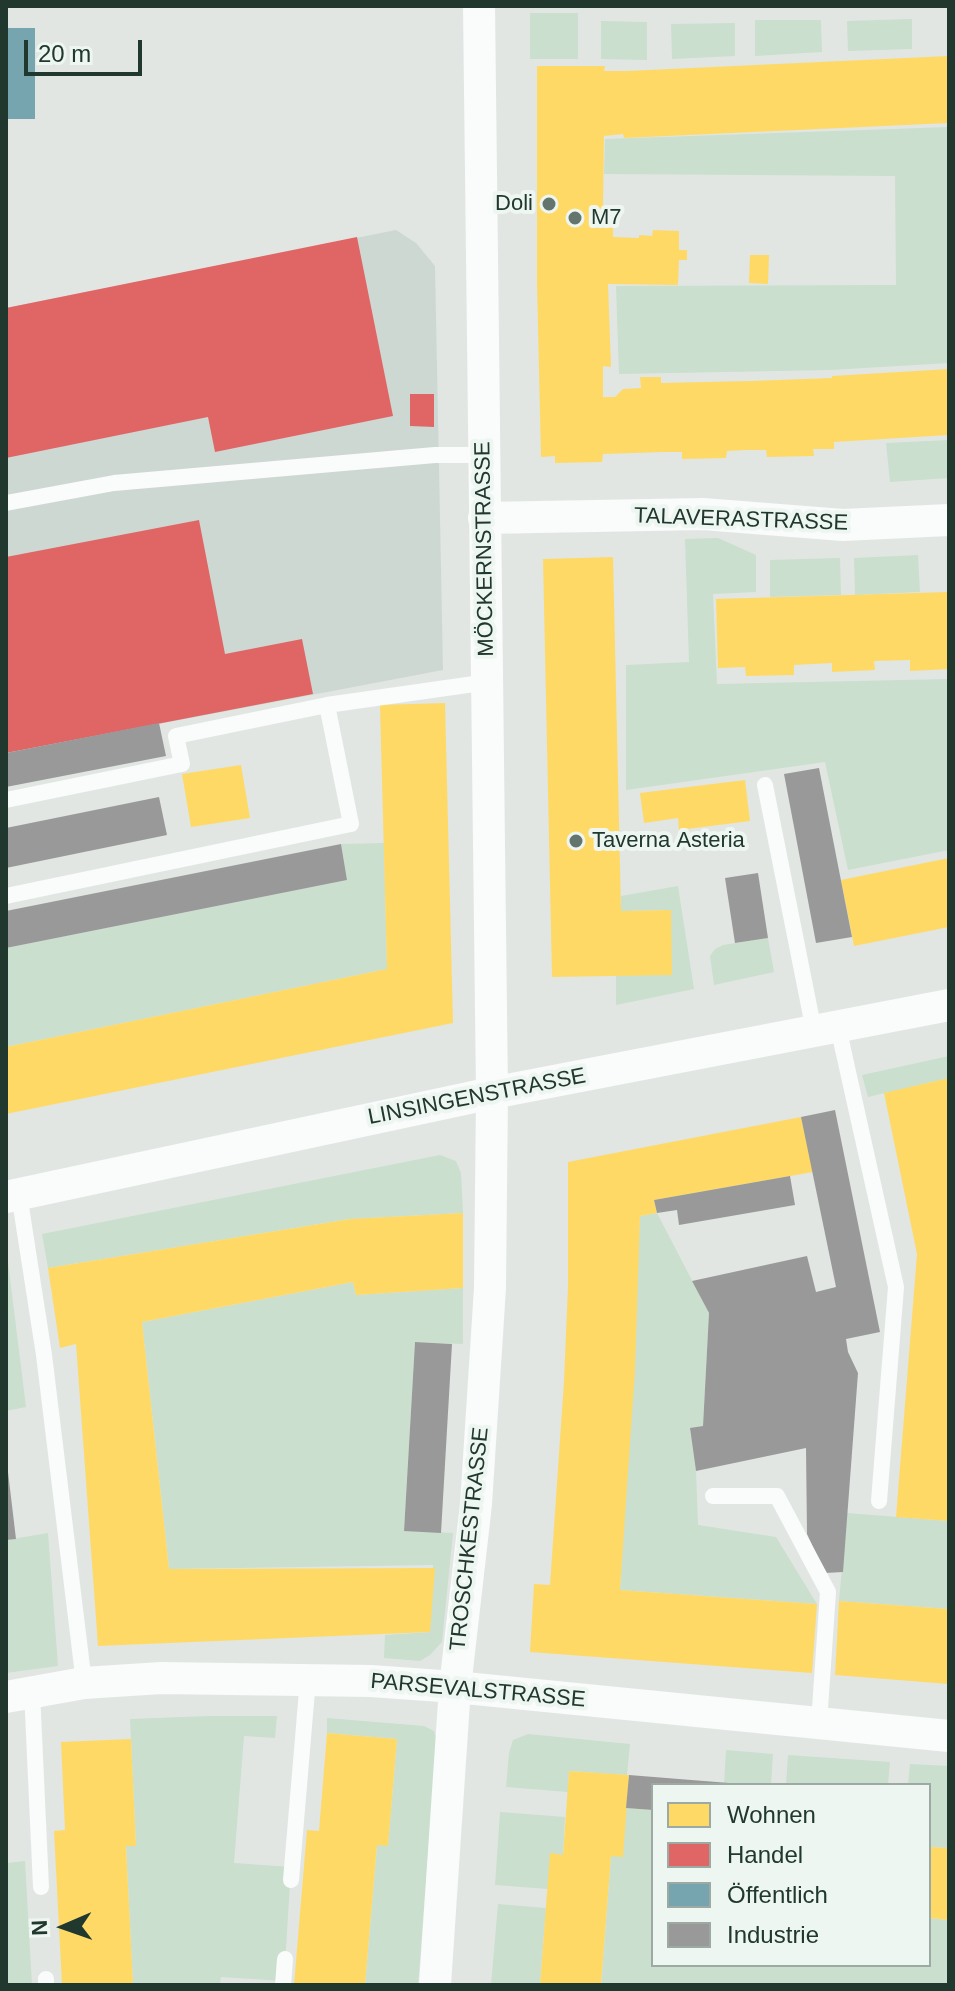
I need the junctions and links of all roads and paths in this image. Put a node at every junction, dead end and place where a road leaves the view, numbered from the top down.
1 (479, 6) edge
2 (483, 455) junction
3 (6, 503) edge
4 (484, 518) junction
5 (949, 520) edge
6 (488, 682) junction
7 (327, 705) junction
8 (765, 785) dead end
9 (6, 800) edge
10 (6, 896) edge
11 (949, 1005) edge
12 (826, 1029) junction
13 (492, 1093) junction
14 (12, 1196) edge
15 (713, 1496) dead end
16 (879, 1501) dead end
17 (308, 1679) junction
18 (84, 1683) junction
19 (455, 1687) junction
20 (19, 1694) edge
21 (819, 1723) junction
22 (949, 1736) edge
23 (291, 1880) dead end
24 (41, 1887) dead end
25 (285, 1959) dead end
26 (283, 1985) edge
27 (435, 1985) edge

1 - 2 street, MÖCKERNSTRASSE
2 - 3 lane
2 - 4 street, MÖCKERNSTRASSE
4 - 5 street, TALAVERASTRASSE
4 - 6 street, MÖCKERNSTRASSE
6 - 7 lane
6 - 13 street, MÖCKERNSTRASSE
7 - 9 lane
7 - 10 lane
8 - 12 lane
11 - 12 street, LINSINGENSTRASSE
12 - 13 street, LINSINGENSTRASSE
12 - 16 lane
13 - 14 street, LINSINGENSTRASSE
13 - 19 street, TROSCHKESTRASSE
14 - 18 lane
15 - 21 lane
17 - 18 street, PARSEVALSTRASSE
17 - 19 street, PARSEVALSTRASSE
17 - 23 lane
18 - 20 street, PARSEVALSTRASSE
19 - 21 street, PARSEVALSTRASSE
19 - 27 street, TROSCHKESTRASSE
20 - 24 lane
21 - 22 street, PARSEVALSTRASSE
25 - 26 lane

